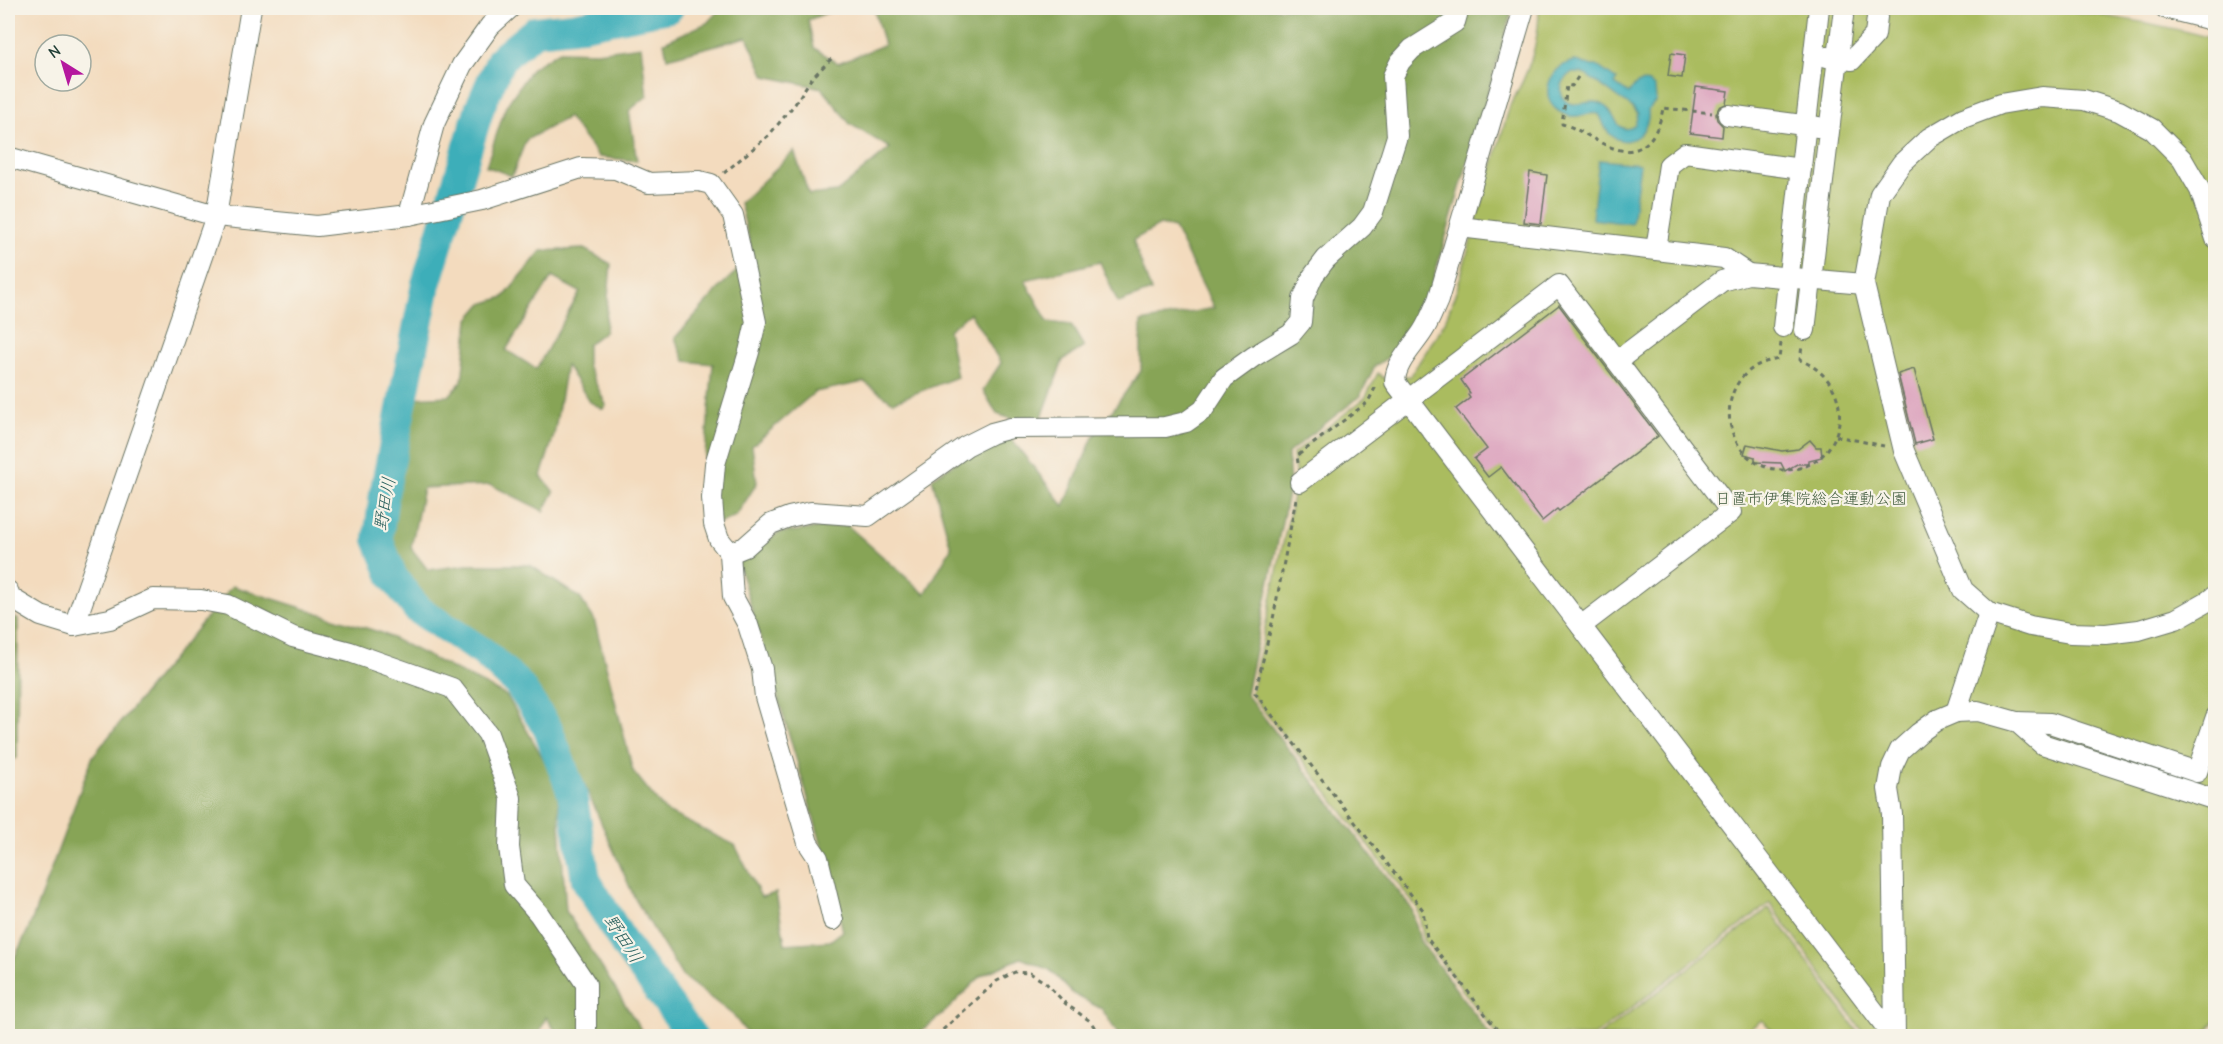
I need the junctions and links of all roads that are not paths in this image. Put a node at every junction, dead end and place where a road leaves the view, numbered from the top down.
1 (251, 8) edge
2 (510, 8) edge
3 (1459, 8) edge
4 (1524, 8) edge
5 (1820, 8) edge
6 (1844, 8) edge
7 (1878, 8) edge
8 (2165, 8) edge
9 (2216, 21) edge
10 (1814, 56) junction
11 (1838, 58) junction
12 (1728, 115) road end
13 (1806, 125) junction
14 (1829, 128) junction
15 (8, 157) edge
16 (1801, 169) junction
17 (416, 214) junction
18 (216, 216) junction
19 (1460, 226) junction
20 (2216, 238) edge
21 (1656, 249) junction
22 (1748, 274) junction
23 (1789, 277) junction
24 (1811, 279) junction
25 (1864, 284) junction
26 (1783, 327) road end
27 (1805, 330) road end
28 (1617, 361) junction
29 (1407, 400) junction
30 (1300, 482) road end
31 (730, 553) junction
32 (8, 591) edge
33 (2216, 595) edge
34 (1989, 613) junction
35 (74, 626) junction
36 (1581, 626) junction
37 (1956, 712) junction
38 (2216, 717) edge
39 (2017, 722) junction
40 (2216, 800) edge
41 (833, 920) dead end
42 (1890, 1031) edge
43 (586, 1036) edge

1 - 18 street
2 - 17 street
3 - 31 street
4 - 19 street
5 - 10 street
6 - 11 street
7 - 11 street
8 - 9 street
10 - 11 street
10 - 13 street
11 - 14 street
12 - 13 street
13 - 14 street
13 - 16 street
14 - 24 street
15 - 18 street
16 - 21 street
16 - 23 street
17 - 18 street
17 - 31 street
18 - 35 street
19 - 21 street
19 - 29 street
20 - 25 street
21 - 22 street
22 - 23 street
22 - 28 street
23 - 24 street
23 - 26 street
24 - 25 street
24 - 27 street
25 - 34 street
28 - 29 street
28 - 36 street
29 - 30 street
29 - 36 street
31 - 41 street
32 - 35 street
33 - 34 street
34 - 37 street
35 - 43 street
36 - 42 street
37 - 39 street
37 - 42 street
38 - 39 street
39 - 40 street

